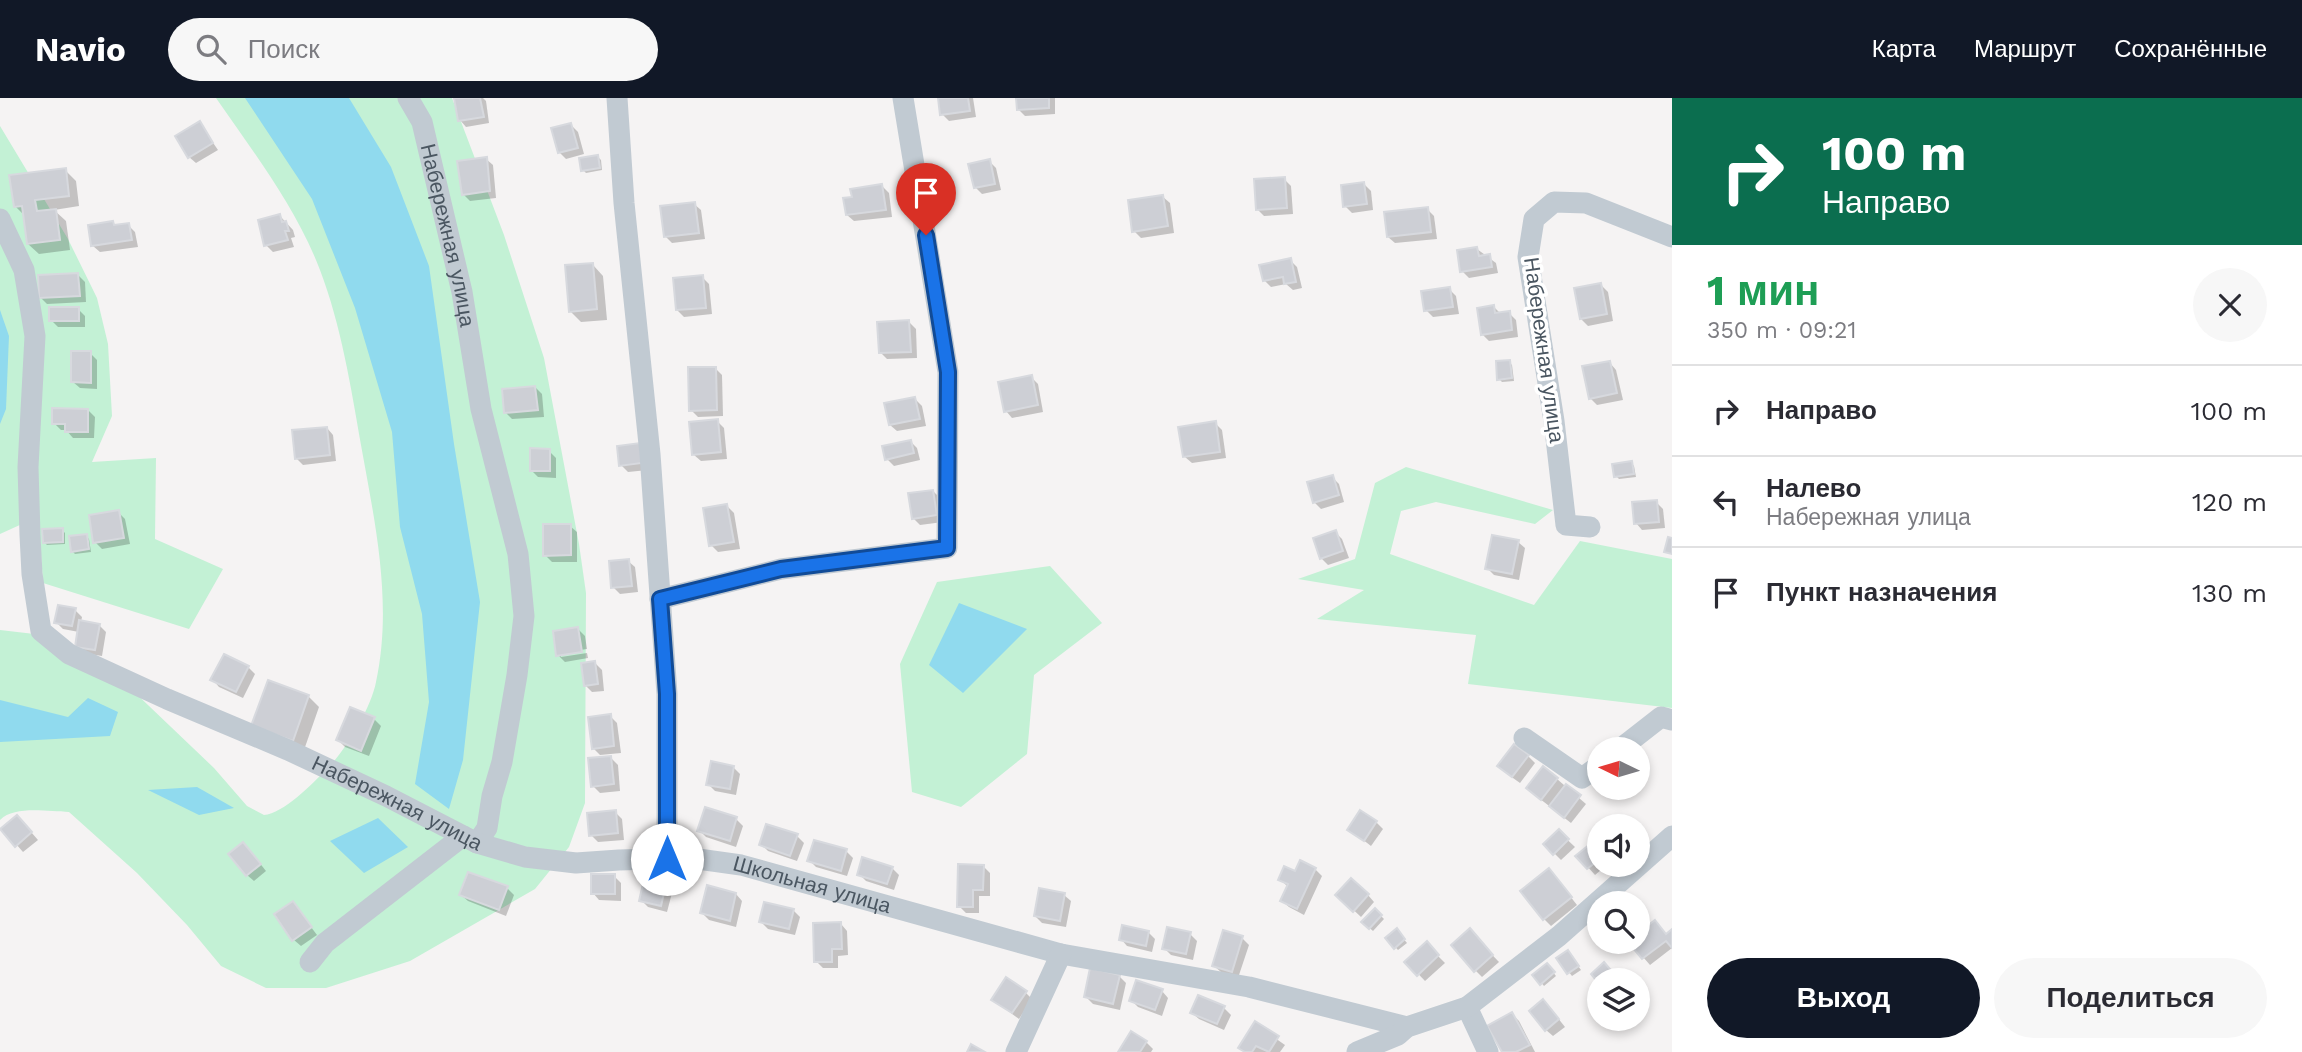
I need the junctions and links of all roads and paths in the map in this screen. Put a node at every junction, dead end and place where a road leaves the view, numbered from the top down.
1 (408, 98) edge
2 (617, 98) edge
3 (904, 98) edge
4 (0, 219) edge
5 (1672, 236) edge
6 (1590, 527) dead end
7 (660, 599) junction
8 (1672, 720) edge
9 (1635, 737) edge
10 (1524, 738) dead end
11 (1587, 774) edge
12 (1672, 836) edge
13 (470, 840) junction
14 (667, 859) junction
15 (1061, 954) junction
16 (310, 962) dead end
17 (1467, 1007) junction
18 (1407, 1027) junction
19 (1016, 1052) edge
20 (1357, 1052) edge
21 (1489, 1052) edge

1 - 13 street, Набережная улица
2 - 7 street
3 - 7 street
4 - 13 street, Набережная улица
5 - 6 street, Набережная улица
7 - 14 street
8 - 9 street
10 - 11 street
12 - 17 street
13 - 14 street, Школьная улица
13 - 16 street
14 - 15 street, Школьная улица
15 - 18 street, Школьная улица
15 - 19 street
17 - 18 street
17 - 21 street
18 - 20 street

